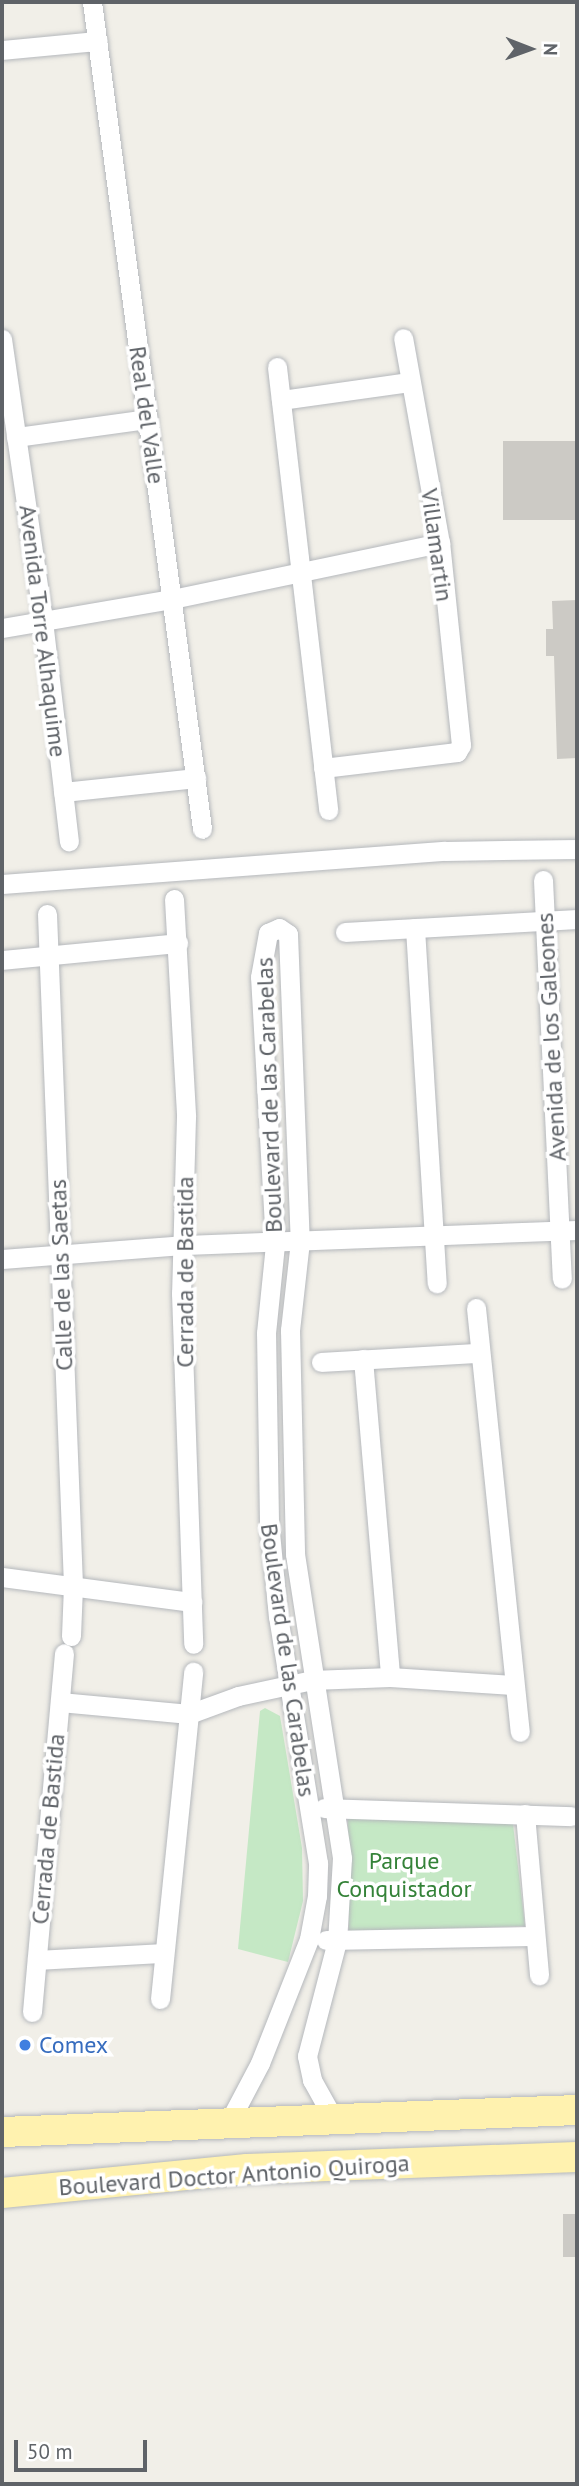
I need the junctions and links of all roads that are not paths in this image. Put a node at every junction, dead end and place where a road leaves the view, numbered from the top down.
1 (92, 2) edge
2 (98, 41) junction
3 (2, 50) edge
4 (403, 338) dead end
5 (2, 339) edge
6 (277, 367) dead end
7 (409, 382) junction
8 (281, 400) junction
9 (148, 419) junction
10 (16, 437) junction
11 (440, 543) junction
12 (304, 570) junction
13 (172, 599) junction
14 (44, 624) junction
15 (2, 628) edge
16 (323, 768) junction
17 (196, 778) junction
18 (63, 792) junction
19 (328, 810) dead end
20 (202, 829) dead end
21 (69, 841) dead end
22 (577, 849) edge
23 (543, 880) dead end
24 (2, 884) edge
25 (174, 899) dead end
26 (47, 914) dead end
27 (545, 919) junction
28 (577, 919) edge
29 (415, 928) junction
30 (345, 932) dead end
31 (178, 943) junction
32 (49, 956) junction
33 (2, 960) edge
34 (568, 1230) edge
35 (435, 1235) junction
36 (300, 1241) junction
37 (275, 1244) junction
38 (186, 1245) junction
39 (60, 1255) junction
40 (2, 1259) edge
41 (562, 1279) dead end
42 (437, 1283) dead end
43 (476, 1308) dead end
44 (479, 1353) junction
45 (363, 1359) junction
46 (321, 1362) dead end
47 (2, 1577) edge
48 (73, 1586) junction
49 (192, 1602) junction
50 (193, 1644) dead end
51 (193, 1672) dead end
52 (390, 1676) junction
53 (312, 1680) junction
54 (288, 1683) junction
55 (513, 1685) junction
56 (60, 1702) junction
57 (189, 1714) junction
58 (520, 1732) dead end
59 (335, 1806) junction
60 (309, 1809) junction
61 (525, 1814) junction
62 (571, 1816) dead end
63 (535, 1936) junction
64 (309, 1939) junction
65 (337, 1941) junction
66 (164, 1954) junction
67 (37, 1960) junction
68 (539, 1975) dead end
69 (160, 2000) dead end
70 (32, 2012) dead end
71 (577, 2110) edge
72 (520, 2112) junction
73 (332, 2116) junction
74 (230, 2120) junction
75 (2, 2132) edge
76 (577, 2157) edge
77 (404, 2163) junction
78 (2, 2193) edge

1 - 2 street, Real del Valle
2 - 3 street
2 - 9 street, Real del Valle
4 - 7 street, Villamartin
5 - 10 street, Avenida Torre Alhaquime
6 - 8 street
7 - 8 street
7 - 11 street, Villamartin
8 - 12 street
9 - 10 street
9 - 13 street, Real del Valle
10 - 14 street, Avenida Torre Alhaquime
11 - 12 street
11 - 16 street, Villamartin
12 - 13 street
12 - 16 street
13 - 14 street
13 - 17 street, Real del Valle
14 - 15 street
14 - 18 street, Avenida Torre Alhaquime
16 - 19 street
17 - 18 street
17 - 20 street, Real del Valle
18 - 21 street, Avenida Torre Alhaquime
22 - 24 street
23 - 27 street, Avenida de los Galeones
25 - 31 street, Cerrada de Bastida
26 - 32 street, Calle de las Saetas
27 - 28 street
27 - 29 street
27 - 34 street, Avenida de los Galeones
29 - 30 street
29 - 35 street
31 - 32 street
31 - 38 street, Cerrada de Bastida
32 - 33 street
32 - 39 street, Calle de las Saetas
34 - 35 street
34 - 41 street, Avenida de los Galeones
35 - 36 street
35 - 42 street
36 - 37 street
36 - 37 street, Boulevard de las Carabelas
36 - 53 street, Boulevard de las Carabelas
37 - 38 street
37 - 54 street, Boulevard de las Carabelas
38 - 39 street
38 - 49 street, Cerrada de Bastida
39 - 40 street
39 - 48 street, Calle de las Saetas
43 - 44 street
44 - 45 street
44 - 55 street
45 - 46 street
45 - 52 street
47 - 48 street
48 - 49 street
48 - 56 street, Calle de las Saetas
49 - 50 street, Cerrada de Bastida
51 - 57 street
52 - 53 street, Cerrada de Bastida
52 - 55 street, Cerrada de Bastida
53 - 54 street, Cerrada de Bastida
53 - 59 street, Boulevard de las Carabelas
54 - 57 street, Cerrada de Bastida
54 - 60 street, Boulevard de las Carabelas
55 - 58 street
56 - 57 street, Cerrada de Bastida
56 - 67 street, Cerrada de Bastida
57 - 66 street
59 - 60 street
59 - 61 street
59 - 65 street, Boulevard de las Carabelas
60 - 64 street, Boulevard de las Carabelas
61 - 62 street
61 - 63 street
63 - 65 street
63 - 68 street
64 - 65 street
64 - 74 street, Boulevard de las Carabelas
65 - 73 street, Boulevard de las Carabelas
66 - 67 street, Cerrada de Bastida
66 - 69 street
67 - 70 street, Cerrada de Bastida
71 - 72 main road, Boulevard Doctor Antonio Quiroga
72 - 73 main road, Boulevard Doctor Antonio Quiroga
72 - 77 main road
73 - 74 main road, Boulevard Doctor Antonio Quiroga
74 - 75 main road, Boulevard Doctor Antonio Quiroga
76 - 77 main road, Boulevard Doctor Antonio Quiroga
77 - 78 main road, Boulevard Doctor Antonio Quiroga

